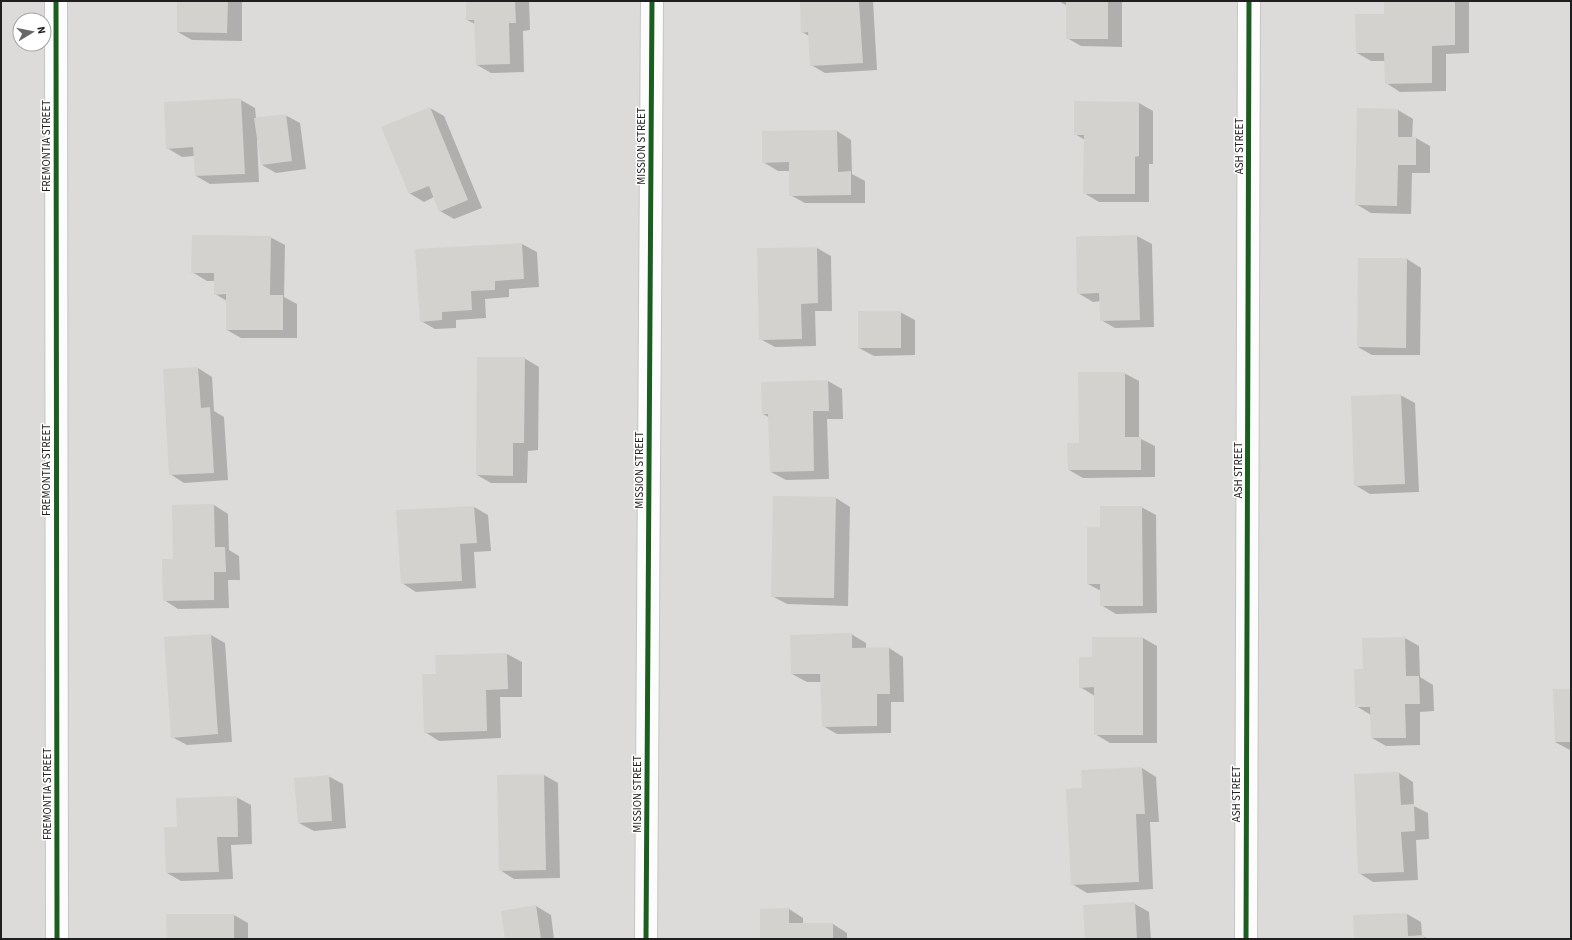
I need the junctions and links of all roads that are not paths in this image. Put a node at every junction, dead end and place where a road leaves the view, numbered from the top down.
1 (56, 1) edge
2 (652, 1) edge
3 (1249, 1) edge
4 (57, 939) edge
5 (646, 939) edge
6 (1246, 939) edge

1 - 4 street, FREMONTIA STREET
2 - 5 street, MISSION STREET
3 - 6 street, ASH STREET

